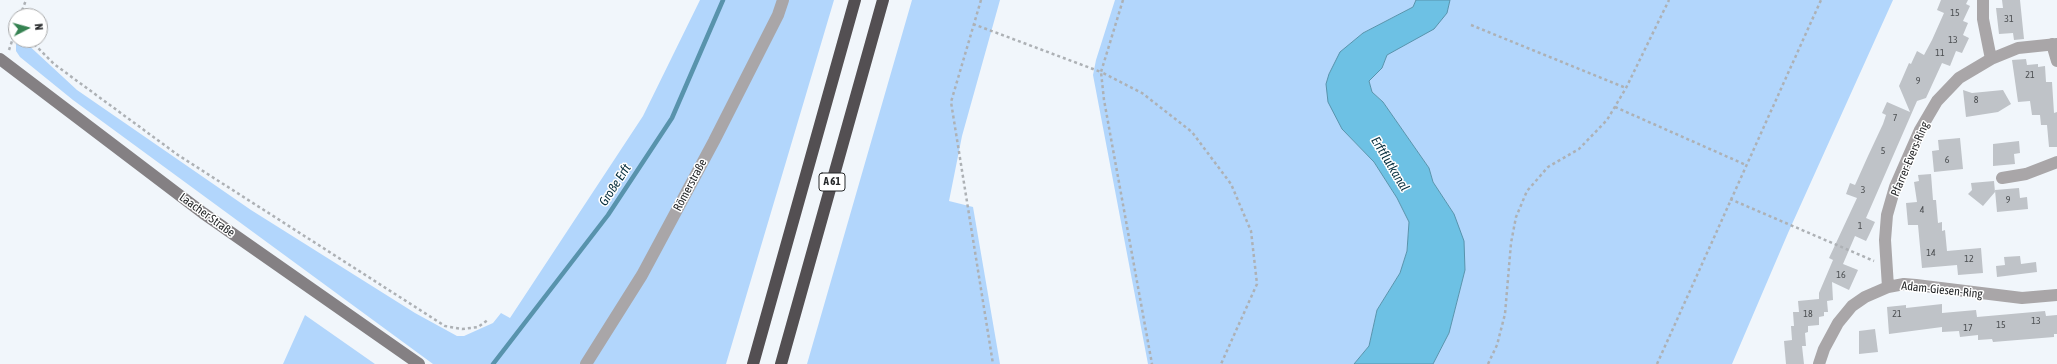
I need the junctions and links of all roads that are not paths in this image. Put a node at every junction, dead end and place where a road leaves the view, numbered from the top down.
1 (783, 0) edge
2 (855, 0) edge
3 (883, 0) edge
4 (1983, 0) edge
5 (2054, 44) edge
6 (0, 59) edge
7 (1991, 59) junction
8 (2057, 61) edge
9 (2057, 162) edge
10 (2002, 178) dead end
11 (1888, 287) junction
12 (2057, 295) edge
13 (419, 364) edge
14 (586, 364) edge
15 (753, 364) edge
16 (781, 364) edge
17 (1819, 364) edge

1 - 14 street, Römerstraße
2 - 15 highway, A 61
3 - 16 highway, A 61
4 - 7 street
5 - 7 street, Pfarrer-Evers-Ring
5 - 8 street
6 - 13 main road, Laacher Straße
7 - 11 street, Pfarrer-Evers-Ring
9 - 10 street
11 - 12 street, Adam-Giesen-Ring
11 - 17 street, Adam-Giesen-Ring

